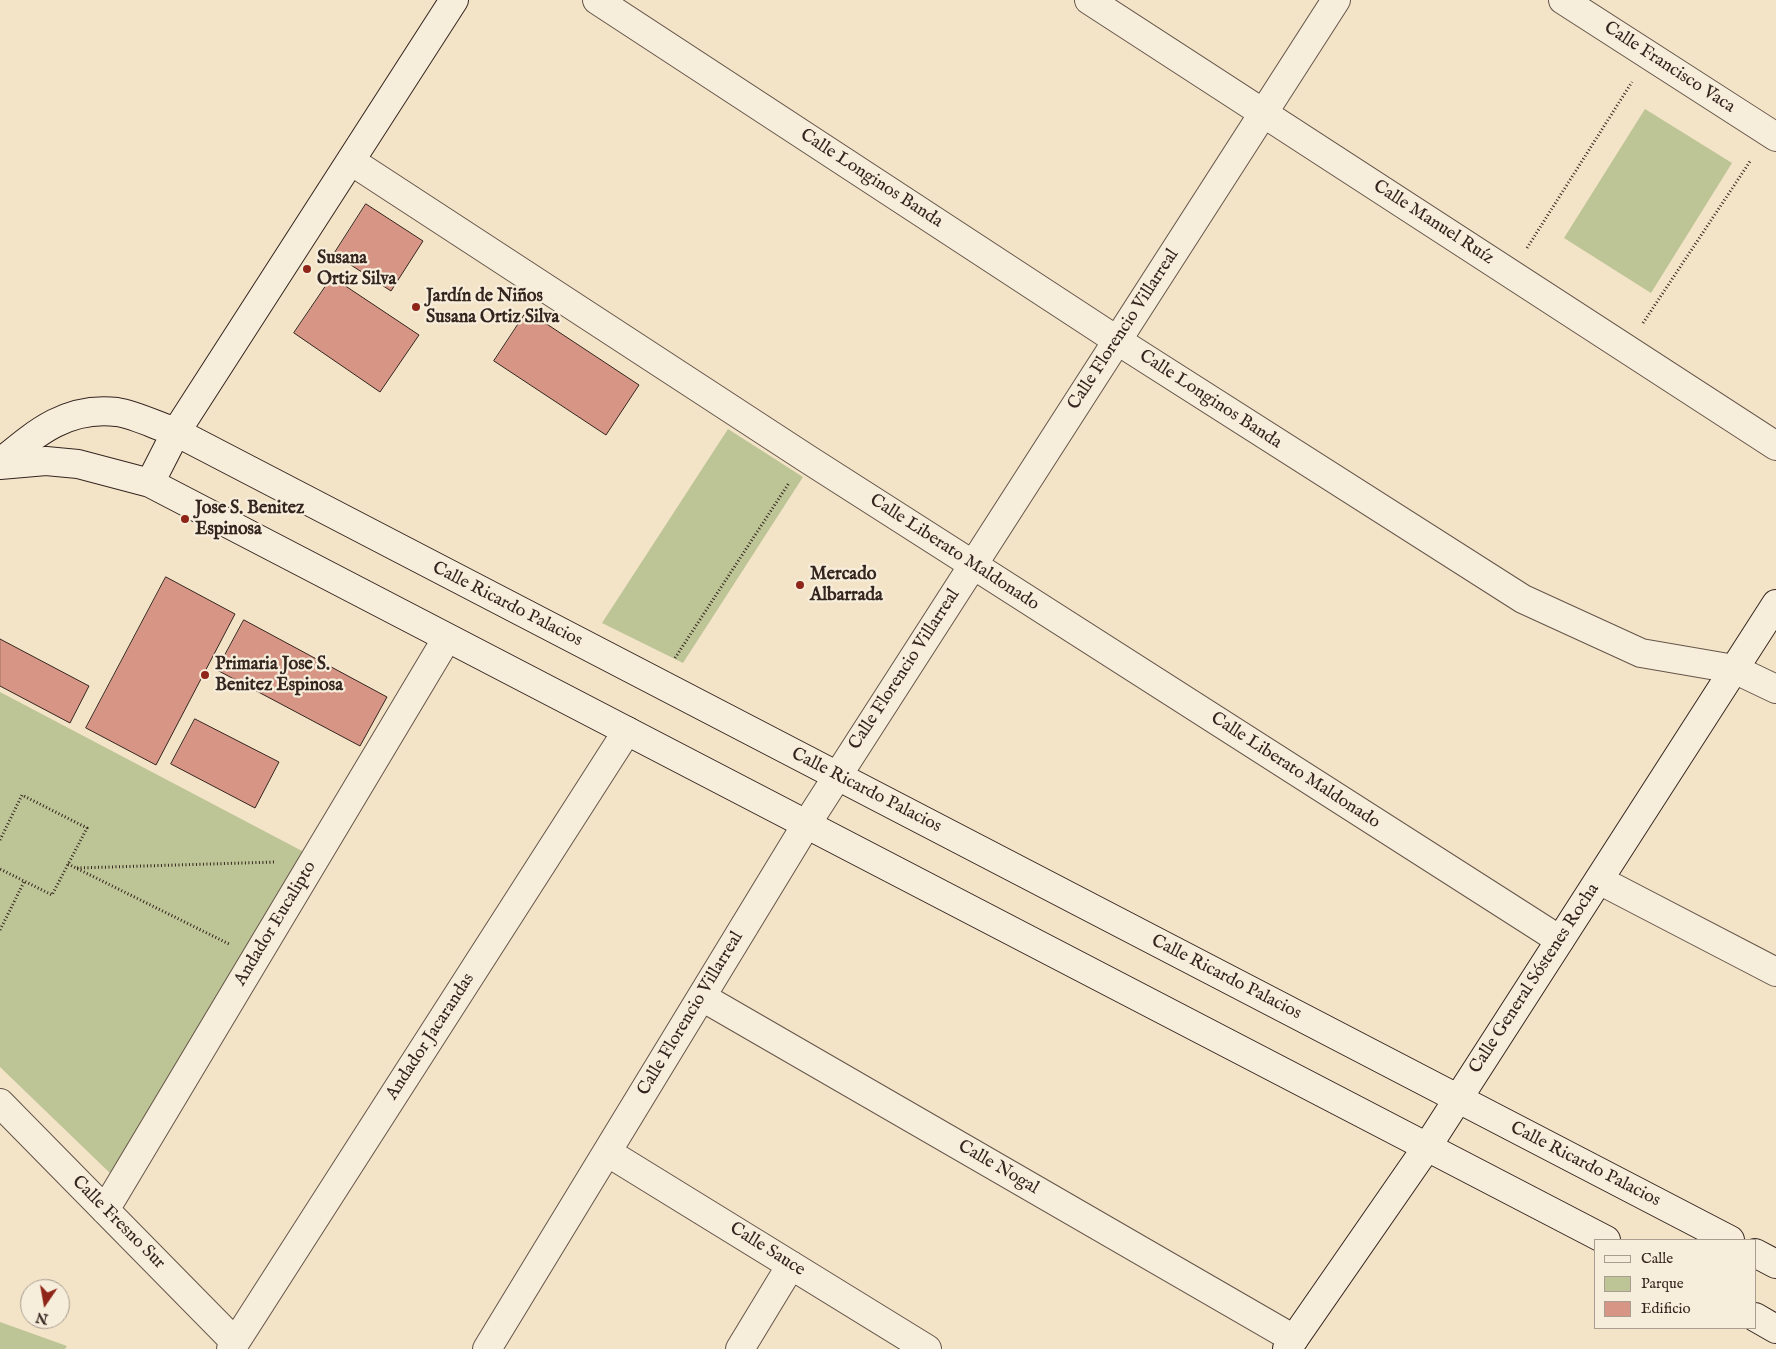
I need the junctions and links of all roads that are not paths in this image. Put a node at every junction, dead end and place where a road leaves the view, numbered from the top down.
1 (454, 0) edge
2 (597, 0) edge
3 (1089, 0) edge
4 (1336, 0) edge
5 (1563, 0) edge
6 (1263, 114) junction
7 (1773, 135) edge
8 (351, 161) junction
9 (1118, 341) junction
10 (176, 432) junction
11 (1776, 446) edge
12 (0, 464) edge
13 (150, 483) junction
14 (973, 565) junction
15 (1776, 604) edge
16 (448, 638) junction
17 (1734, 669) junction
18 (1776, 689) edge
19 (627, 731) junction
20 (837, 776) junction
21 (806, 825) junction
22 (1599, 880) junction
23 (1560, 940) junction
24 (1776, 972) edge
25 (702, 996) junction
26 (1458, 1099) junction
27 (0, 1104) edge
28 (1427, 1147) junction
29 (607, 1152) junction
30 (105, 1210) junction
31 (1604, 1239) edge
32 (1728, 1239) edge
33 (1756, 1254) edge
34 (1776, 1264) edge
35 (790, 1265) junction
36 (1756, 1318) edge
37 (1776, 1328) edge
38 (1291, 1344) edge
39 (233, 1345) edge
40 (487, 1349) edge
41 (740, 1349) edge
42 (927, 1349) edge

1 - 8 street
2 - 9 street, Calle Longinos Banda
3 - 6 street, Calle Manuel Ruíz
4 - 6 street, Calle Florencio Villarreal
5 - 7 street, Calle Francisco Vaca
6 - 9 street, Calle Florencio Villarreal
6 - 11 street, Calle Manuel Ruíz
8 - 10 street
8 - 14 street, Calle Liberato Maldonado
9 - 14 street, Calle Florencio Villarreal
9 - 17 street, Calle Longinos Banda
10 - 12 street, Calle Ricardo Palacios
10 - 13 street
10 - 20 street, Calle Ricardo Palacios
12 - 13 street, Calle Ricardo Palacios
13 - 16 street, Calle Ricardo Palacios
14 - 20 street, Calle Florencio Villarreal
14 - 23 street, Calle Liberato Maldonado
15 - 17 street, Calle General Sóstenes Rocha
16 - 19 street, Calle Ricardo Palacios
16 - 30 street, Andador Eucalipto
17 - 18 street, Calle Longinos Banda
17 - 22 street, Calle General Sóstenes Rocha
19 - 21 street, Calle Ricardo Palacios
19 - 39 street, Andador Jacarandas
20 - 21 street, Calle Florencio Villarreal
20 - 26 street, Calle Ricardo Palacios
21 - 25 street, Calle Florencio Villarreal
21 - 28 street, Calle Ricardo Palacios
22 - 23 street, Calle General Sóstenes Rocha
22 - 24 street
23 - 26 street, Calle General Sóstenes Rocha
25 - 29 street, Calle Florencio Villarreal
25 - 38 street, Calle Nogal
26 - 28 street, Calle General Sóstenes Rocha
26 - 32 street, Calle Ricardo Palacios
27 - 30 street, Calle Fresno Sur
28 - 31 street, Calle Ricardo Palacios
28 - 38 street, Calle General Sóstenes Rocha
29 - 35 street, Calle Sauce
29 - 40 street, Calle Florencio Villarreal
30 - 39 street, Calle Fresno Sur
33 - 34 street
35 - 41 street
35 - 42 street, Calle Sauce
36 - 37 street

